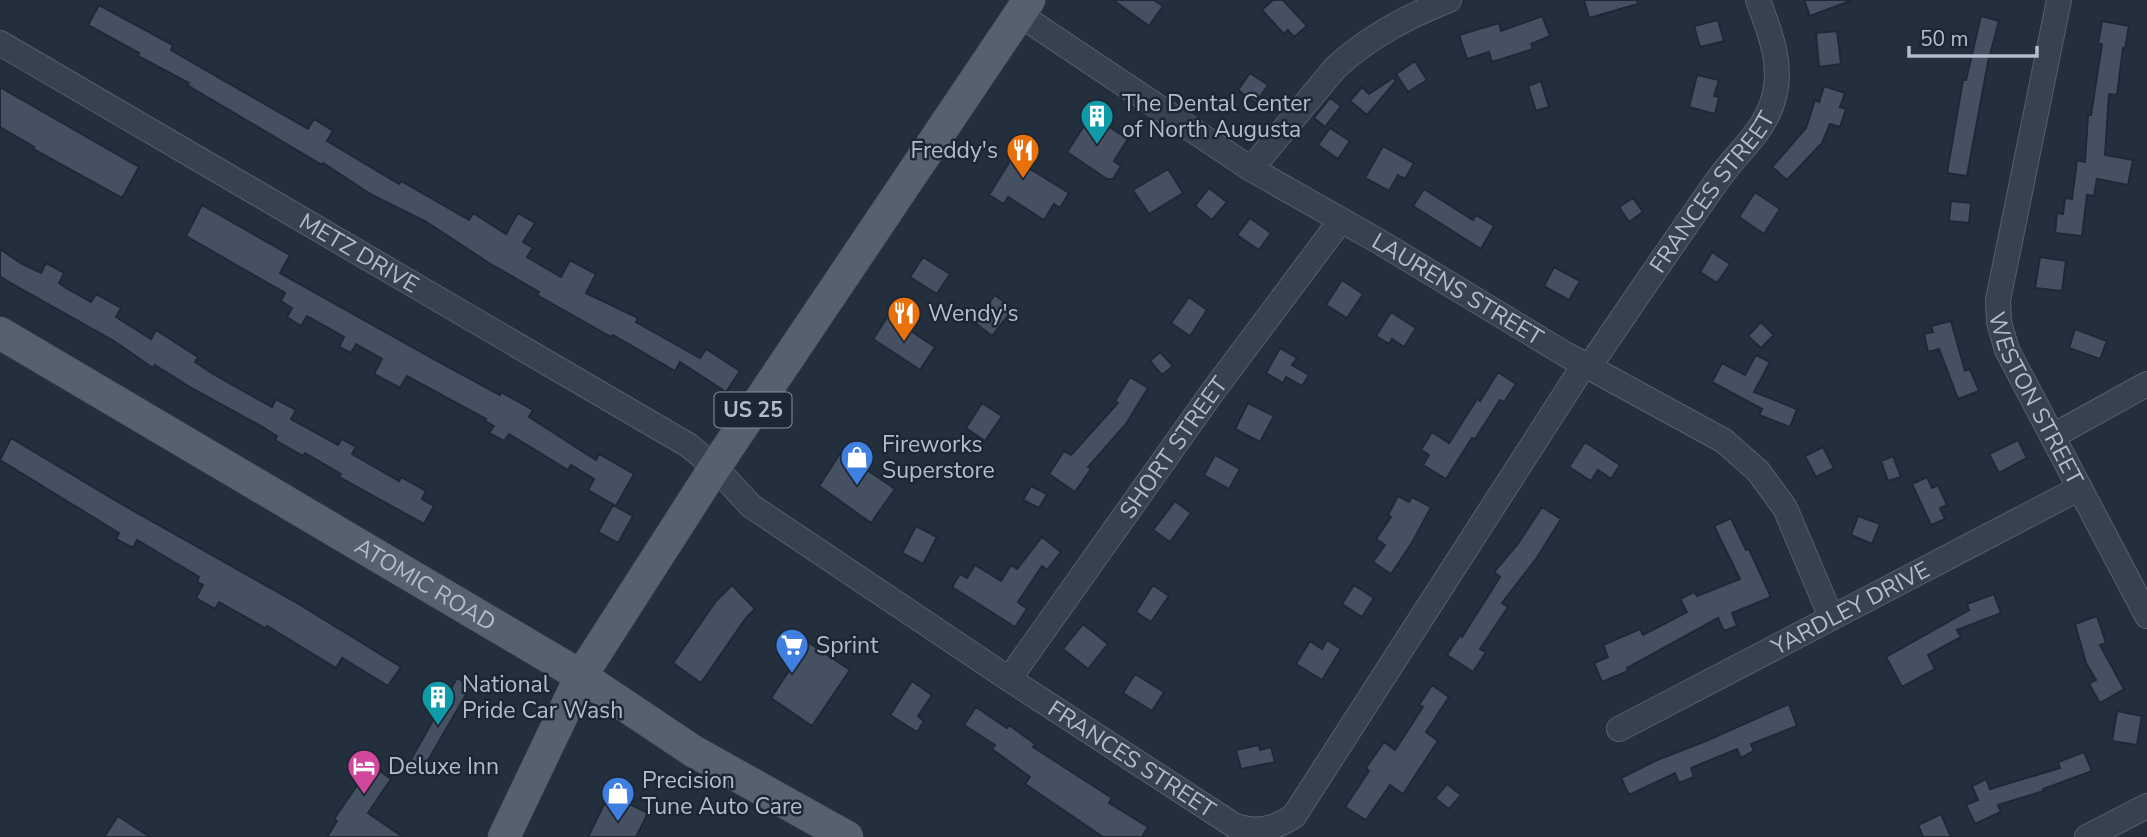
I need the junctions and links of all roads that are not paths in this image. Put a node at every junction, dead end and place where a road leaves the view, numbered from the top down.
1 (1450, 0) edge
2 (1758, 0) edge
3 (2059, 0) edge
4 (1024, 7) edge
5 (0, 43) edge
6 (1251, 169) junction
7 (1340, 220) junction
8 (0, 333) edge
9 (1587, 366) junction
10 (2147, 384) edge
11 (2053, 436) junction
12 (715, 467) junction
13 (2080, 488) junction
14 (2147, 616) edge
15 (1831, 617) junction
16 (581, 676) junction
17 (1009, 679) junction
18 (1619, 729) dead end
19 (2147, 806) edge
20 (504, 837) edge
21 (847, 837) edge
22 (2087, 837) edge

1 - 6 street
2 - 9 street, FRANCES STREET
3 - 11 street, WESTON STREET
4 - 6 street, LAURENS STREET
4 - 12 main road, US 25
5 - 12 street, METZ DRIVE
6 - 7 street, LAURENS STREET
7 - 9 street, LAURENS STREET
7 - 17 street, SHORT STREET
8 - 16 main road, ATOMIC ROAD
9 - 15 street, LAURENS STREET
9 - 17 street, FRANCES STREET
10 - 11 street
11 - 13 street, WESTON STREET
12 - 16 main road, US 25
12 - 17 street, FRANCES STREET
13 - 14 street, WESTON STREET
13 - 15 street, YARDLEY DRIVE
15 - 18 street, YARDLEY DRIVE
16 - 20 main road, US 25
16 - 21 main road, ATOMIC ROAD
19 - 22 street

